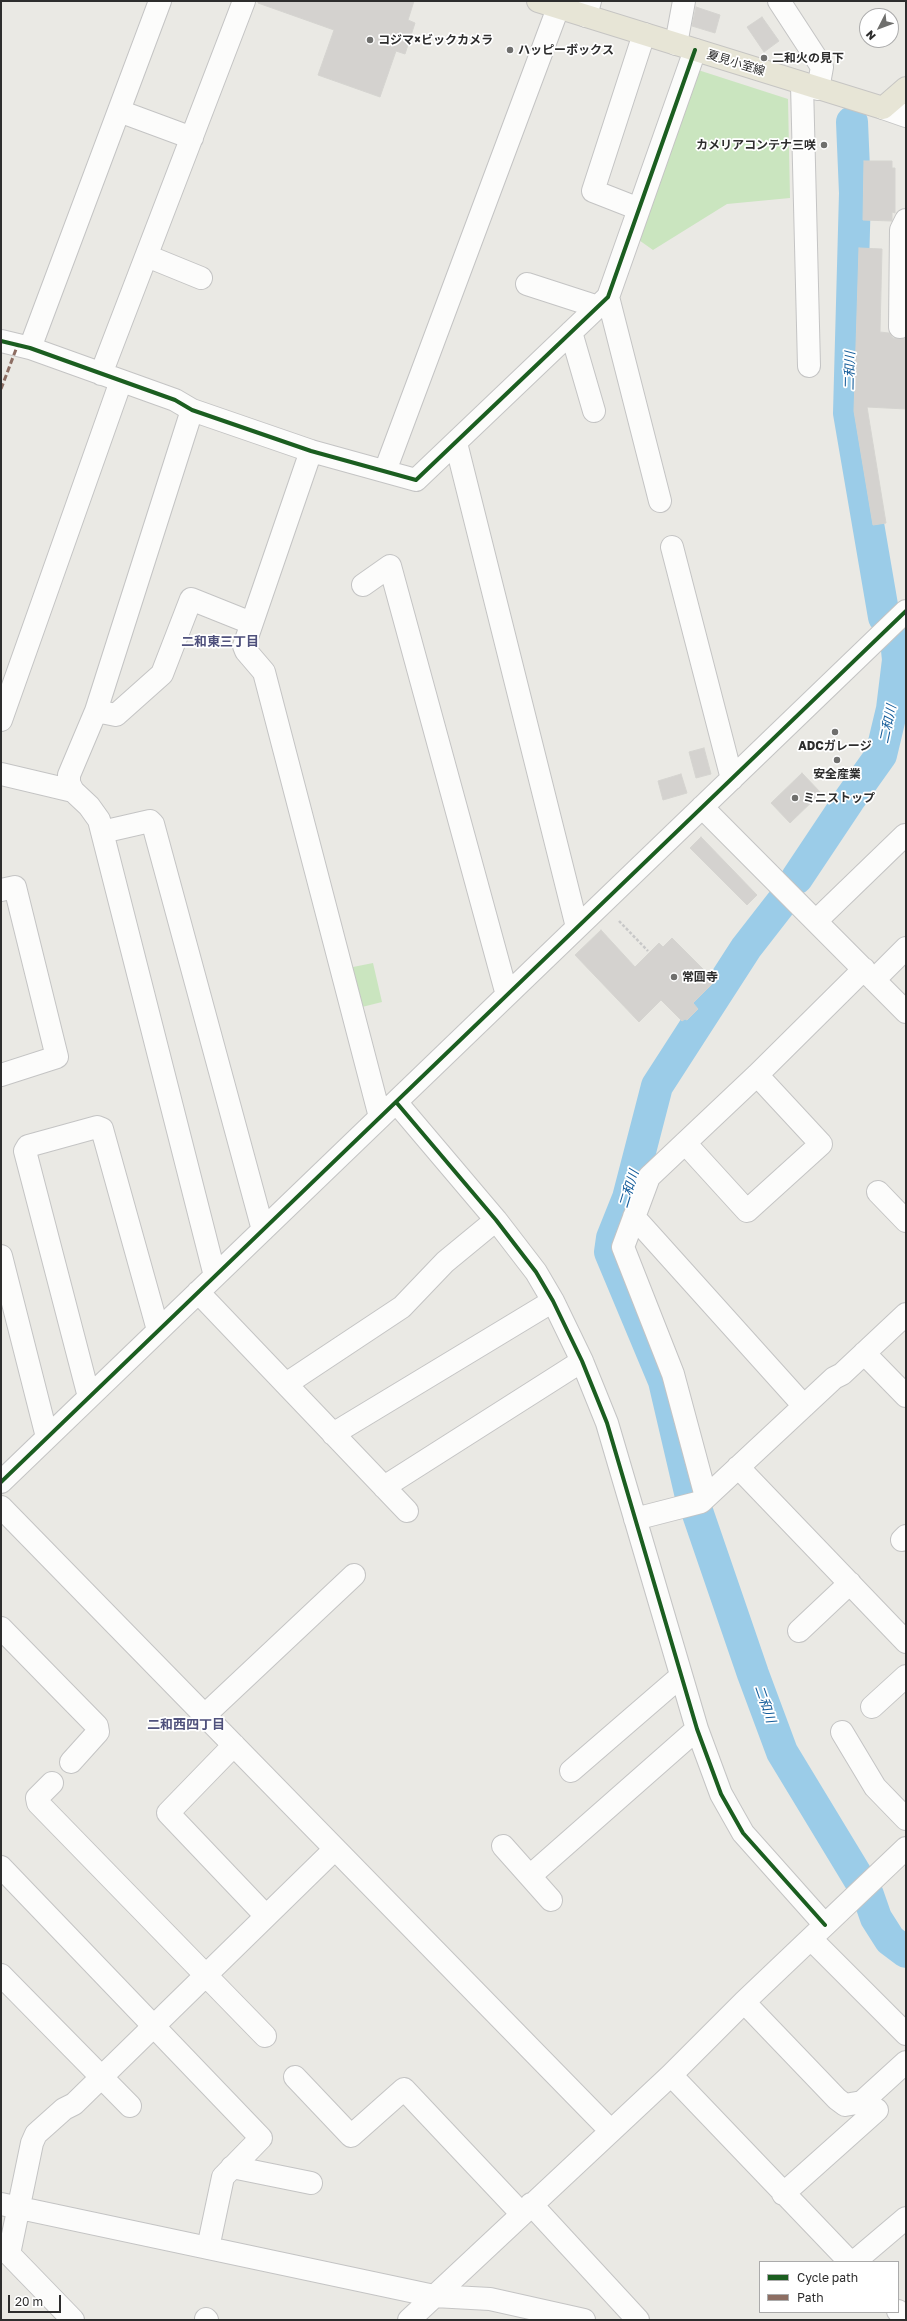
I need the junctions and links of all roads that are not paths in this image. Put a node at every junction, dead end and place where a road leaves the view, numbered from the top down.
1 (160, 1) edge
2 (244, 1) edge
3 (684, 1) edge
4 (779, 1) edge
5 (548, 4) edge
6 (588, 9) edge
7 (644, 34) junction
8 (686, 47) junction
9 (810, 86) junction
10 (906, 88) edge
11 (883, 108) junction
12 (119, 111) junction
13 (906, 116) edge
14 (192, 138) junction
15 (639, 209) junction
16 (906, 220) edge
17 (147, 256) junction
18 (201, 278) dead end
19 (527, 284) dead end
20 (603, 302) junction
21 (900, 327) dead end
22 (571, 332) junction
23 (1, 341) edge
24 (30, 348) junction
25 (809, 366) dead end
26 (111, 377) junction
27 (192, 410) junction
28 (594, 411) dead end
29 (456, 443) junction
30 (311, 451) junction
31 (385, 471) junction
32 (660, 501) dead end
33 (672, 547) dead end
34 (363, 585) dead end
35 (906, 612) edge
36 (251, 623) junction
37 (96, 711) junction
38 (1, 720) edge
39 (1, 774) edge
40 (732, 779) junction
41 (73, 791) junction
42 (702, 807) junction
43 (102, 832) junction
44 (905, 836) dead end
45 (1, 890) edge
46 (816, 921) junction
47 (578, 927) junction
48 (906, 948) edge
49 (869, 974) junction
50 (507, 995) junction
51 (906, 1012) edge
52 (1, 1075) edge
53 (757, 1075) junction
54 (396, 1102) junction
55 (380, 1117) junction
56 (685, 1143) junction
57 (878, 1192) dead end
58 (634, 1217) junction
59 (496, 1220) junction
60 (906, 1221) edge
61 (263, 1230) junction
62 (1, 1256) edge
63 (215, 1276) junction
64 (198, 1292) junction
65 (553, 1301) junction
66 (906, 1314) edge
67 (158, 1330) junction
68 (864, 1353) junction
69 (582, 1360) junction
70 (286, 1384) junction
71 (906, 1396) edge
72 (89, 1397) junction
73 (804, 1406) junction
74 (333, 1434) junction
75 (47, 1437) junction
76 (738, 1468) junction
77 (1, 1482) edge
78 (384, 1487) junction
79 (697, 1502) junction
80 (1, 1507) edge
81 (407, 1511) dead end
82 (634, 1519) junction
83 (354, 1575) dead end
84 (850, 1583) junction
85 (1, 1628) edge
86 (799, 1631) dead end
87 (906, 1642) edge
88 (681, 1676) junction
89 (906, 1676) edge
90 (872, 1707) dead end
91 (205, 1715) junction
92 (697, 1729) junction
93 (842, 1732) dead end
94 (234, 1745) junction
95 (71, 1762) dead end
96 (571, 1771) dead end
97 (52, 1783) dead end
98 (906, 1819) edge
99 (503, 1846) dead end
100 (906, 1848) edge
101 (335, 1849) junction
102 (1, 1867) edge
103 (530, 1876) junction
104 (551, 1900) dead end
105 (266, 1916) junction
106 (818, 1932) junction
107 (206, 1974) junction
108 (1, 1975) edge
109 (744, 2002) junction
110 (153, 2025) junction
111 (906, 2034) edge
112 (265, 2036) dead end
113 (906, 2062) edge
114 (671, 2075) junction
115 (102, 2077) junction
116 (295, 2078) dead end
117 (130, 2106) dead end
118 (877, 2110) dead end
119 (611, 2131) junction
120 (232, 2167) junction
121 (311, 2183) dead end
122 (783, 2194) junction
123 (10, 2205) edge
124 (526, 2209) junction
125 (906, 2218) edge
126 (208, 2248) junction
127 (849, 2261) edge
128 (855, 2261) edge
129 (434, 2296) junction
130 (542, 2315) edge
131 (73, 2320) edge
132 (409, 2320) edge
133 (584, 2320) edge
134 (638, 2320) edge

1 - 12 street
2 - 14 street
3 - 8 street
4 - 9 street
5 - 6 main road, 夏見小室線
5 - 31 street
6 - 7 main road, 夏見小室線
7 - 8 main road, 夏見小室線
7 - 15 street
8 - 9 main road, 夏見小室線
8 - 15 street
9 - 11 main road, 夏見小室線
9 - 25 street
10 - 11 main road
11 - 13 street
12 - 14 street
12 - 24 street
14 - 17 street
15 - 20 street
16 - 21 street
17 - 18 street
17 - 26 street
19 - 20 street
20 - 22 street
20 - 32 street
22 - 28 street
22 - 29 street
23 - 24 street
24 - 26 street
26 - 27 street
26 - 38 street
27 - 30 street
27 - 37 street
29 - 31 street
29 - 47 street
30 - 31 street
30 - 36 street
33 - 40 street
34 - 50 street
35 - 40 street
36 - 37 street
36 - 55 street
37 - 41 street
39 - 41 street
40 - 42 street
41 - 43 street
42 - 46 street
42 - 47 street
43 - 61 street
43 - 63 street
44 - 46 street
45 - 52 street
46 - 49 street
47 - 50 street
48 - 49 street
49 - 51 street
49 - 53 street
50 - 54 street
53 - 56 street
53 - 56 street
54 - 55 street
54 - 59 street
55 - 61 street
56 - 58 street
57 - 60 street
58 - 73 street
58 - 79 street
59 - 65 street
59 - 70 street
61 - 63 street
62 - 75 street
63 - 64 street
64 - 67 street
64 - 70 street
65 - 69 street
65 - 74 street
66 - 68 street
67 - 72 street
67 - 72 street
68 - 71 street
68 - 73 street
69 - 78 street
69 - 82 street
70 - 74 street
72 - 75 street
73 - 76 street
74 - 78 street
75 - 77 street
76 - 79 street
76 - 84 street
78 - 81 street
79 - 82 street
80 - 91 street
82 - 88 street
83 - 91 street
84 - 86 street
84 - 87 street
85 - 95 street
88 - 92 street
88 - 96 street
89 - 90 street
91 - 94 street
92 - 103 street
92 - 106 street
93 - 98 street
94 - 101 street
94 - 105 street
97 - 107 street
99 - 103 street
100 - 106 street
101 - 105 street
101 - 119 street
102 - 110 street
103 - 104 street
105 - 107 street
106 - 109 street
106 - 111 street
107 - 110 street
107 - 112 street
108 - 115 street
109 - 113 street
109 - 114 street
110 - 115 street
110 - 120 street
114 - 119 street
114 - 122 street
115 - 117 street
115 - 123 street
116 - 124 street
118 - 122 street
119 - 124 street
120 - 121 street
120 - 126 street
122 - 127 street
123 - 126 street
123 - 131 street
124 - 129 street
124 - 134 street
125 - 128 street
126 - 129 street
129 - 130 street
129 - 132 street
130 - 133 street

